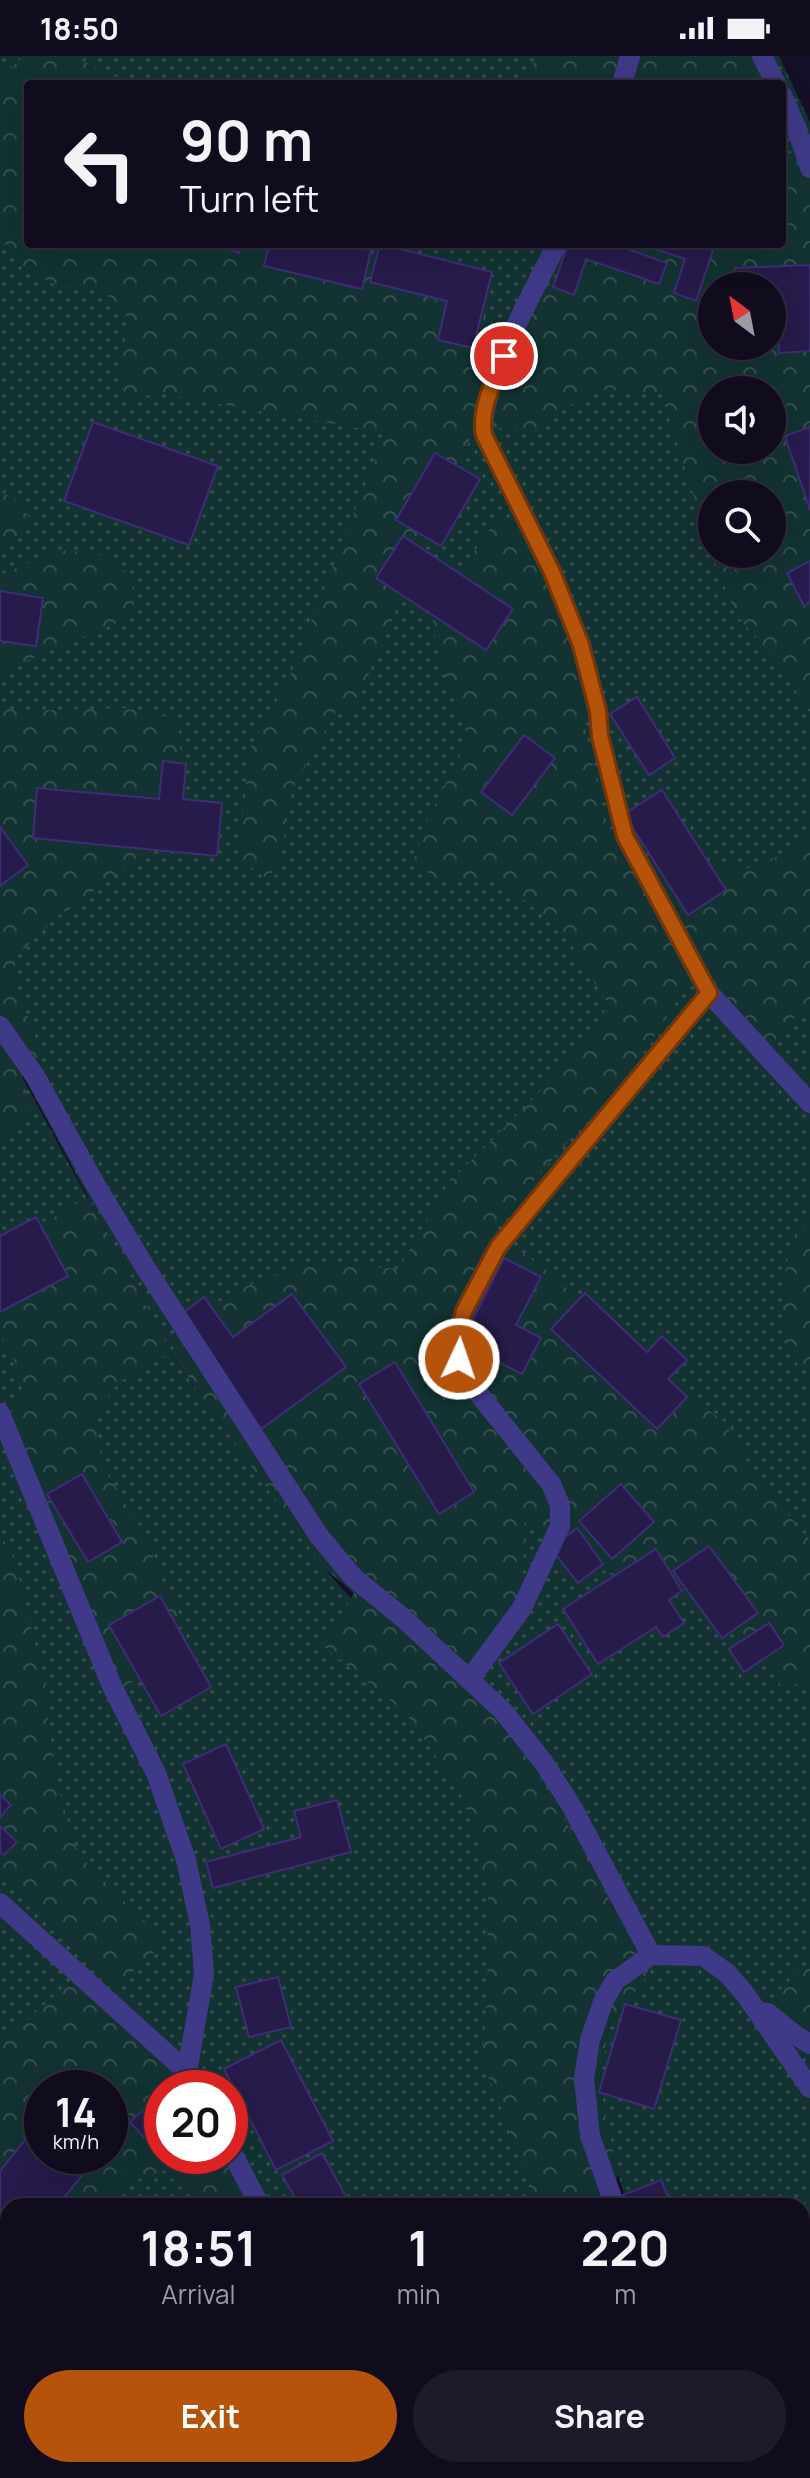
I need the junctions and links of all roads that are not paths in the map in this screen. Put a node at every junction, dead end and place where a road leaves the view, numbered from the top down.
1 (630, 56) edge
2 (762, 56) edge
3 (623, 80) edge
4 (774, 80) edge
5 (786, 104) edge
6 (810, 168) edge
7 (555, 248) edge
8 (709, 993) junction
9 (0, 1026) edge
10 (810, 1103) edge
11 (0, 1413) edge
12 (469, 1680) junction
13 (0, 1903) edge
14 (651, 1955) junction
15 (745, 1994) junction
16 (810, 2044) edge
17 (180, 2070) edge
18 (192, 2070) edge
19 (810, 2088) edge
20 (243, 2174) edge
21 (256, 2198) edge
22 (612, 2198) edge

1 - 3 street
2 - 4 street
5 - 6 street
7 - 8 street
8 - 10 street
8 - 12 street
9 - 12 street
11 - 18 street
12 - 14 street
13 - 17 street
14 - 15 street
14 - 22 street
15 - 16 street
15 - 19 street
20 - 21 street

